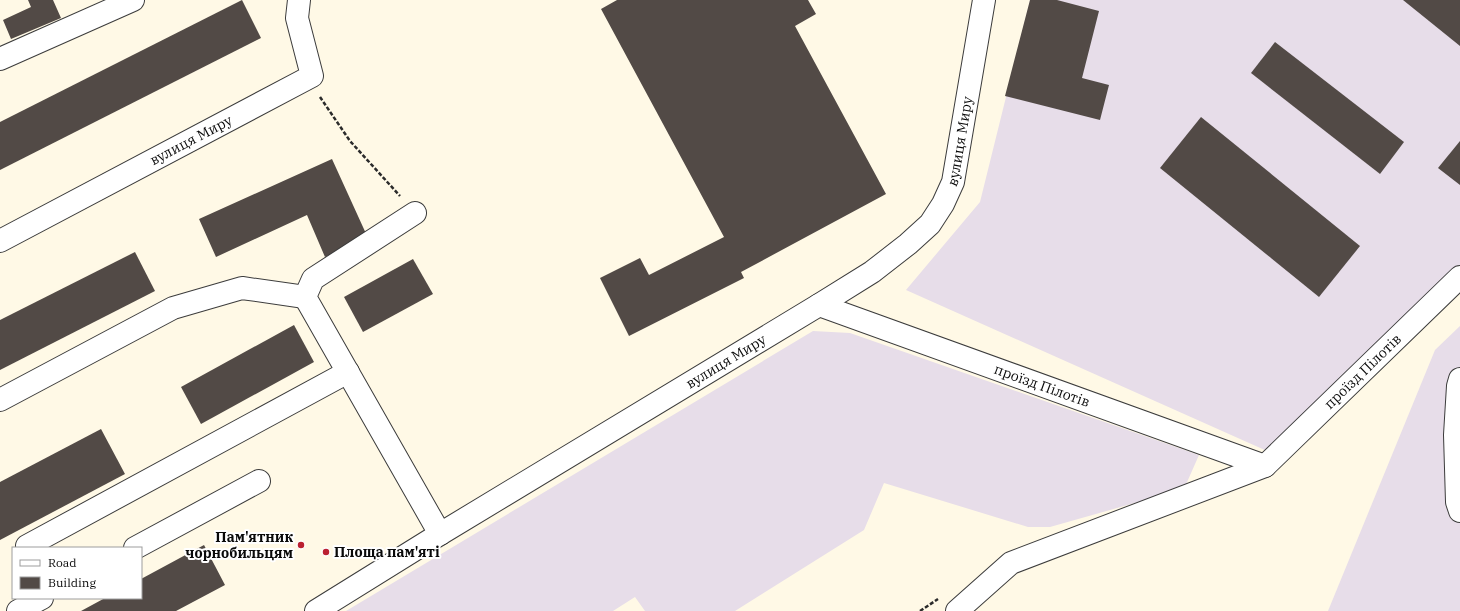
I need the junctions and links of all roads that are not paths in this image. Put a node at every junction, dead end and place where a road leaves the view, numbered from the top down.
1 (133, 0) edge
2 (299, 0) edge
3 (984, 0) edge
4 (0, 59) edge
5 (415, 213) road end
6 (0, 241) edge
7 (1460, 277) edge
8 (305, 297) junction
9 (819, 305) junction
10 (348, 372) junction
11 (1460, 379) edge
12 (0, 400) edge
13 (1265, 466) junction
14 (259, 481) dead end
15 (1460, 512) edge
16 (440, 534) junction
17 (27, 546) dead end
18 (137, 547) edge
19 (40, 599) edge
20 (18, 611) edge
21 (316, 611) edge
22 (957, 611) edge

1 - 4 street
2 - 6 street, вулиця Миру
3 - 9 street, вулиця Миру
5 - 8 street
7 - 13 street, проїзд Пілотів
8 - 10 street
8 - 12 street
9 - 13 street, проїзд Пілотів
9 - 16 street, вулиця Миру
10 - 16 street
10 - 17 street
11 - 15 street
13 - 22 street, проїзд Пілотів
14 - 18 street
16 - 21 street, вулиця Миру
19 - 20 street

